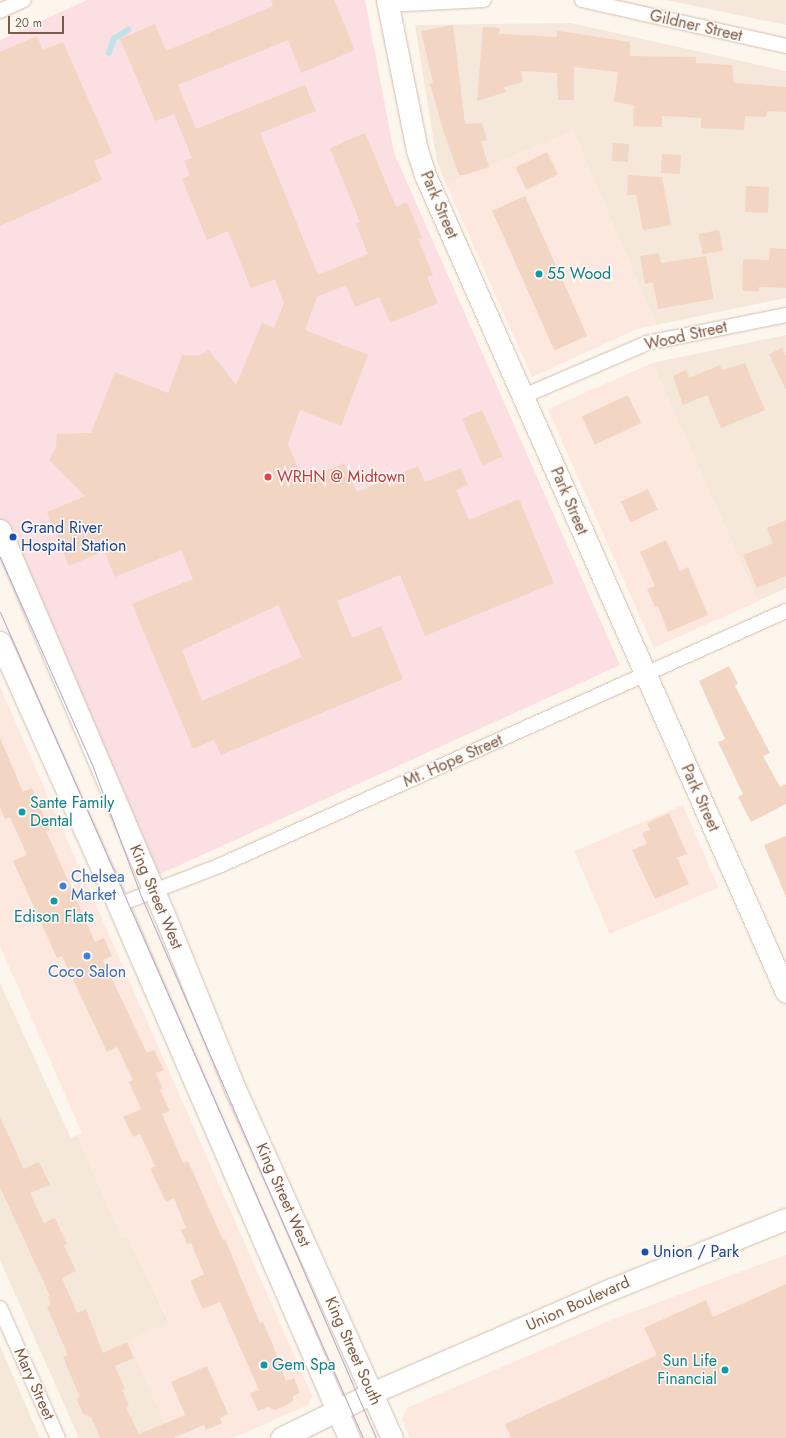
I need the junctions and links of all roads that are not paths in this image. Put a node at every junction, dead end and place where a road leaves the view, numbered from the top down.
1 (24, 0) edge
2 (484, 0) edge
3 (582, 0) edge
4 (387, 2) edge
5 (0, 11) edge
6 (786, 46) edge
7 (786, 315) edge
8 (524, 396) junction
9 (0, 530) edge
10 (786, 611) edge
11 (0, 642) edge
12 (644, 674) junction
13 (154, 891) junction
14 (118, 905) junction
15 (786, 992) edge
16 (786, 1219) edge
17 (314, 1264) joint
18 (0, 1308) edge
19 (372, 1393) junction
20 (337, 1411) junction
21 (58, 1438) edge
22 (281, 1438) edge
23 (349, 1438) edge
24 (392, 1438) edge

1 - 5 street
2 - 4 street
3 - 6 street, Gildner Street
4 - 8 main road, Park Street
7 - 8 street, Wood Street
8 - 12 main road, Park Street
9 - 13 main road, King Street West
10 - 12 street, Mt. Hope Street
11 - 14 main road
12 - 13 street, Mt. Hope Street
12 - 15 main road, Park Street
13 - 14 street, Mt. Hope Street
13 - 17 main road, King Street West
14 - 20 main road
16 - 19 main road, Union Boulevard
17 - 19 main road, King Street South
18 - 21 street, Mary Street
19 - 20 main road, Union Boulevard
19 - 24 main road, King Street South
20 - 22 main road, Union Boulevard
20 - 23 main road

